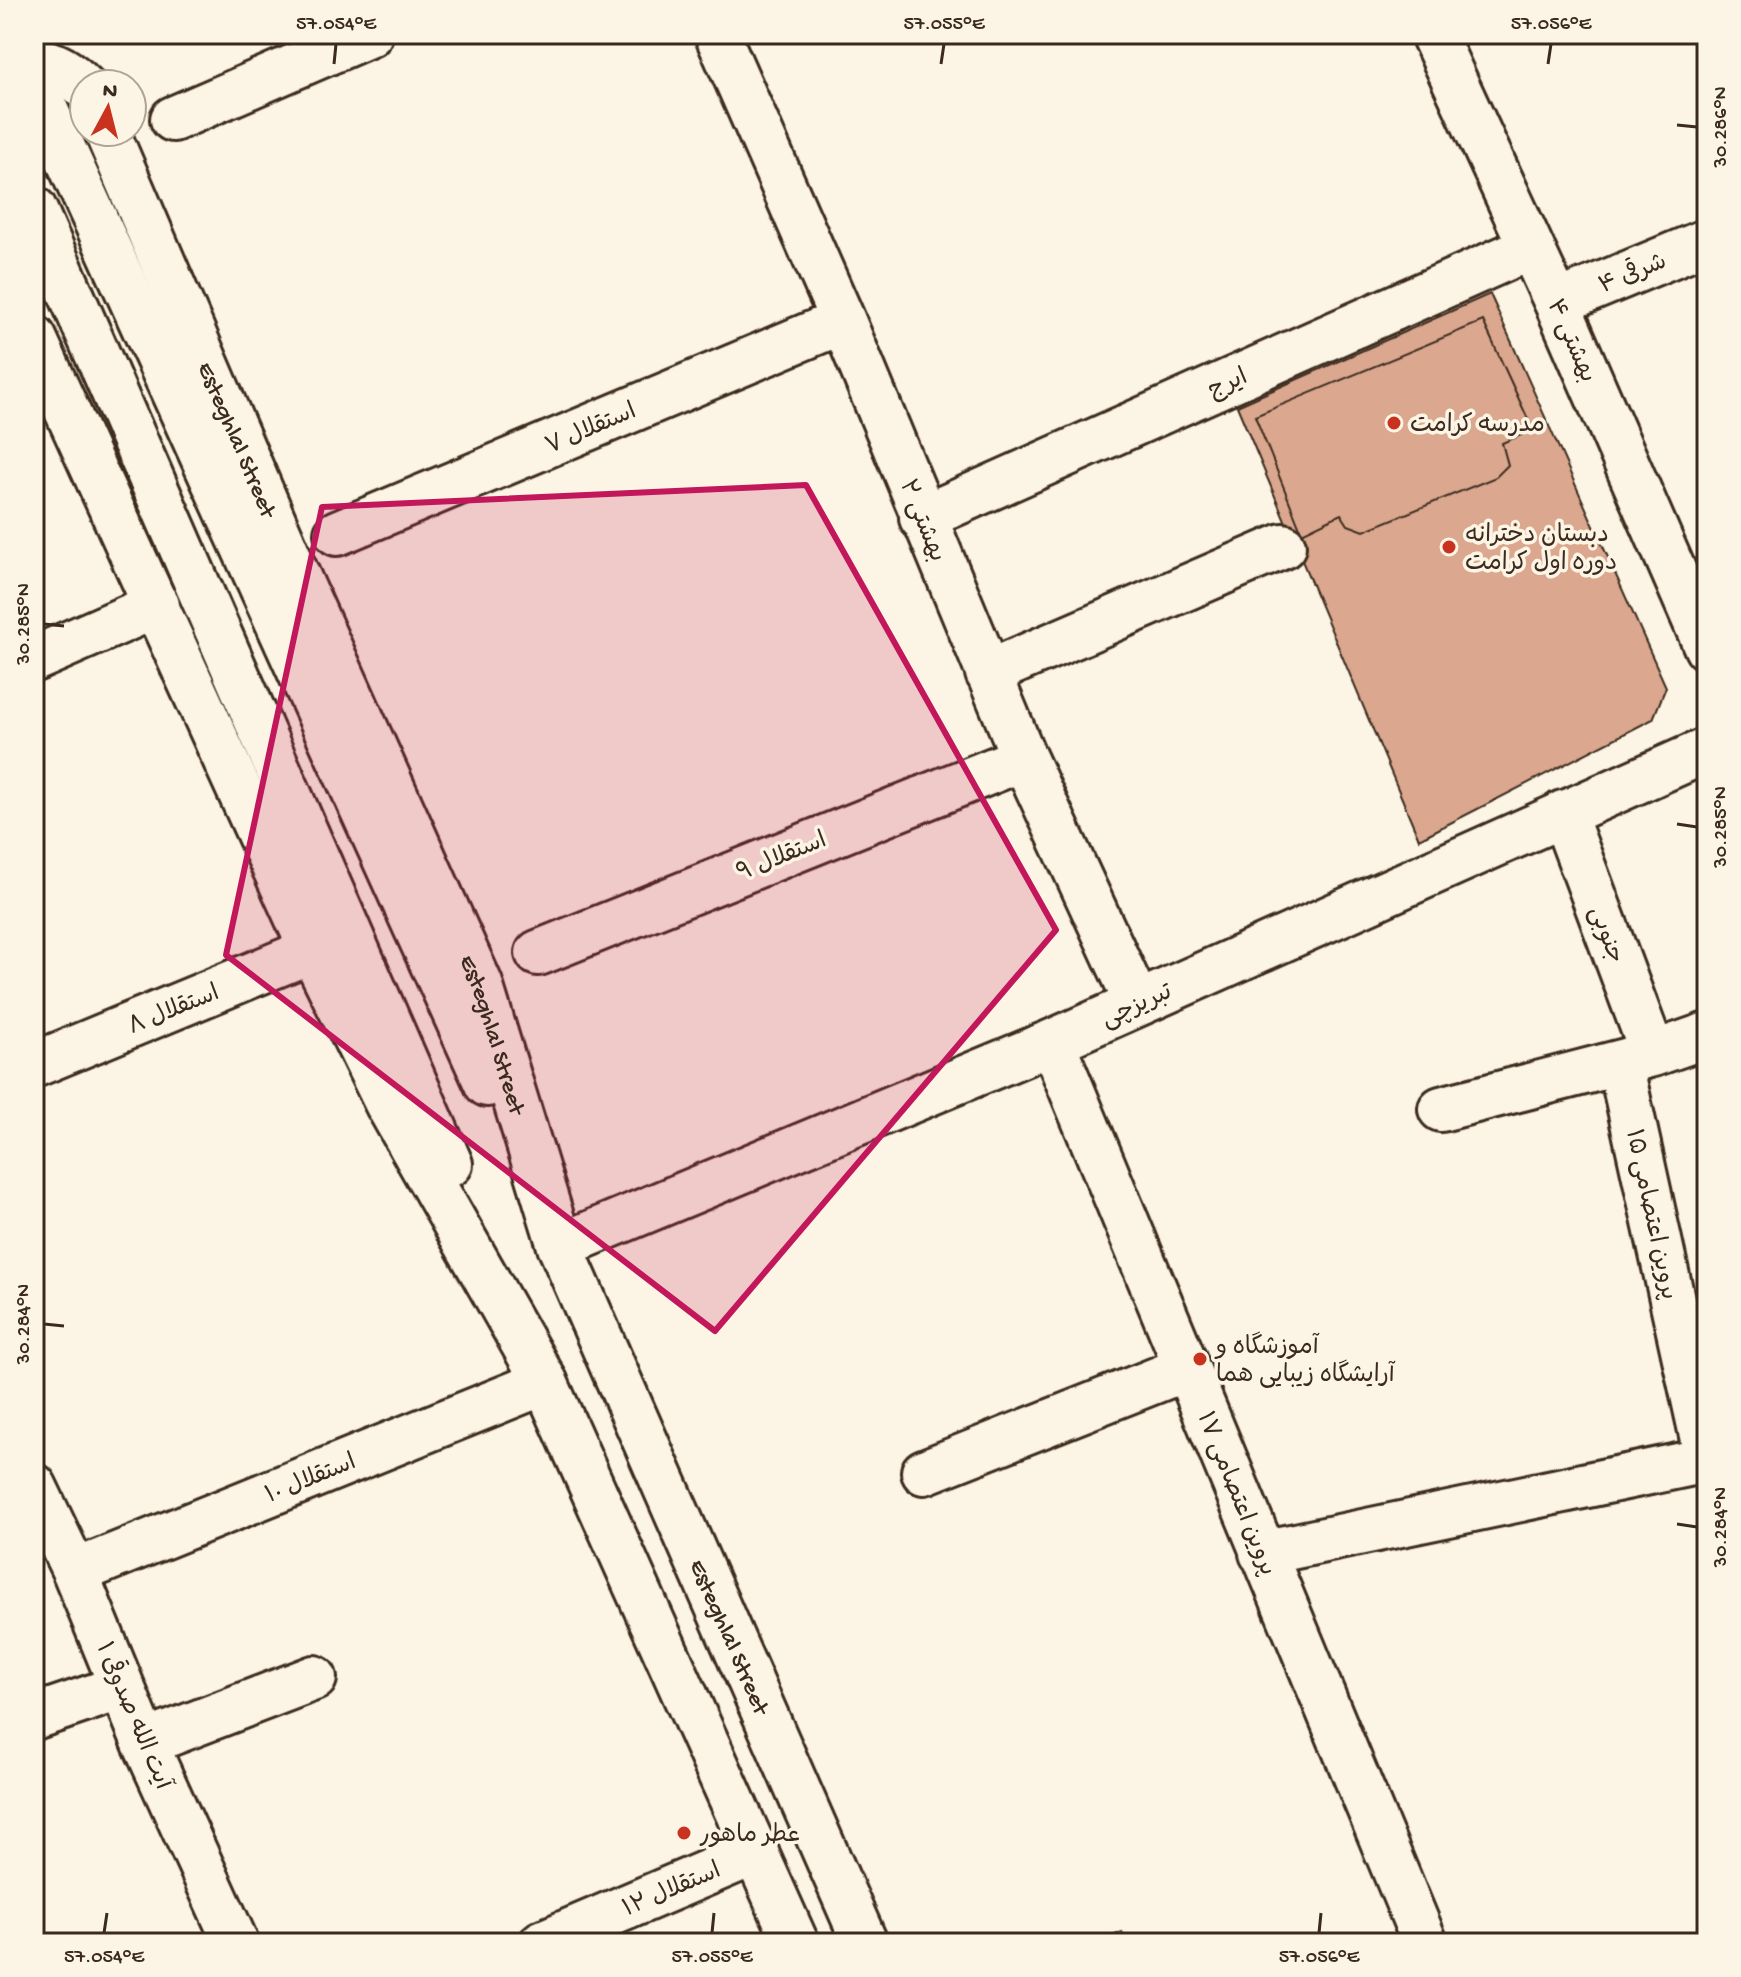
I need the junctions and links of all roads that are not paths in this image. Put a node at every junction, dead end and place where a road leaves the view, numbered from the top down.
1 (61, 34) edge
2 (370, 34) edge
3 (717, 34) edge
4 (1433, 34) edge
5 (77, 68) edge
6 (68, 72) edge
7 (36, 76) edge
8 (173, 119) dead end
9 (114, 148) edge
10 (34, 209) edge
11 (1707, 241) edge
12 (1531, 247) junction
13 (1557, 303) junction
14 (843, 321) junction
15 (34, 338) edge
16 (922, 518) junction
17 (337, 533) dead end
18 (1283, 546) dead end
19 (157, 605) junction
20 (1707, 648) edge
21 (34, 659) edge
22 (988, 673) junction
23 (1707, 750) edge
24 (1024, 758) junction
25 (1563, 813) junction
26 (312, 950) junction
27 (538, 953) dead end
28 (1137, 1003) junction
29 (1707, 1035) edge
30 (1052, 1042) junction
31 (1637, 1059) junction
32 (34, 1065) edge
33 (1441, 1109) dead end
34 (560, 1246) junction
35 (1187, 1368) junction
36 (545, 1382) junction
37 (1707, 1459) edge
38 (924, 1472) dead end
39 (34, 1486) edge
40 (1262, 1553) junction
41 (75, 1572) junction
42 (314, 1678) dead end
43 (122, 1687) junction
44 (34, 1717) edge
45 (145, 1743) junction
46 (756, 1852) junction
47 (236, 1943) edge
48 (542, 1943) edge
49 (796, 1943) edge
50 (865, 1943) edge
51 (1425, 1943) edge

1 - 5 street
2 - 8 street
3 - 14 street, بهشتی ۲
4 - 12 street, بهشتی ۴
6 - 7 street
7 - 34 street
9 - 34 street, Esteghlal Street
10 - 36 street
11 - 13 street, شرقی ۴
12 - 13 street, بهشتی ۴
12 - 16 street, ایرج
13 - 20 street, بهشتی ۴
14 - 16 street, بهشتی ۲
14 - 17 street, استقلال ۷
15 - 19 street
16 - 22 street, بهشتی ۲
18 - 22 street
19 - 21 street
19 - 26 street
22 - 24 street, بهشتی ۲
23 - 25 street, تبریزچی
24 - 27 street, استقلال ۹
24 - 28 street, بهشتی ۲
25 - 28 street, تبریزچی
25 - 31 street, جنوبی
26 - 32 street, استقلال ۸
26 - 36 street
28 - 30 street, تبریزچی
29 - 31 street
30 - 34 street, تبریزچی
30 - 35 street, پروین اعتصامی ۱۷
31 - 33 street
31 - 37 street, پروین اعتصامی ۱۵
34 - 50 street, Esteghlal Street
35 - 38 street
35 - 40 street, پروین اعتصامی ۱۷
36 - 41 street, استقلال ۱۰
36 - 46 street
37 - 40 street
39 - 41 street, آیت الله صدوقی ۱
40 - 51 street, پروین اعتصامی ۱۷
41 - 43 street, آیت الله صدوقی ۱
42 - 45 street
43 - 44 street
43 - 45 street, آیت الله صدوقی ۱
45 - 47 street, آیت الله صدوقی ۱
46 - 48 street, استقلال ۱۲
46 - 49 street

